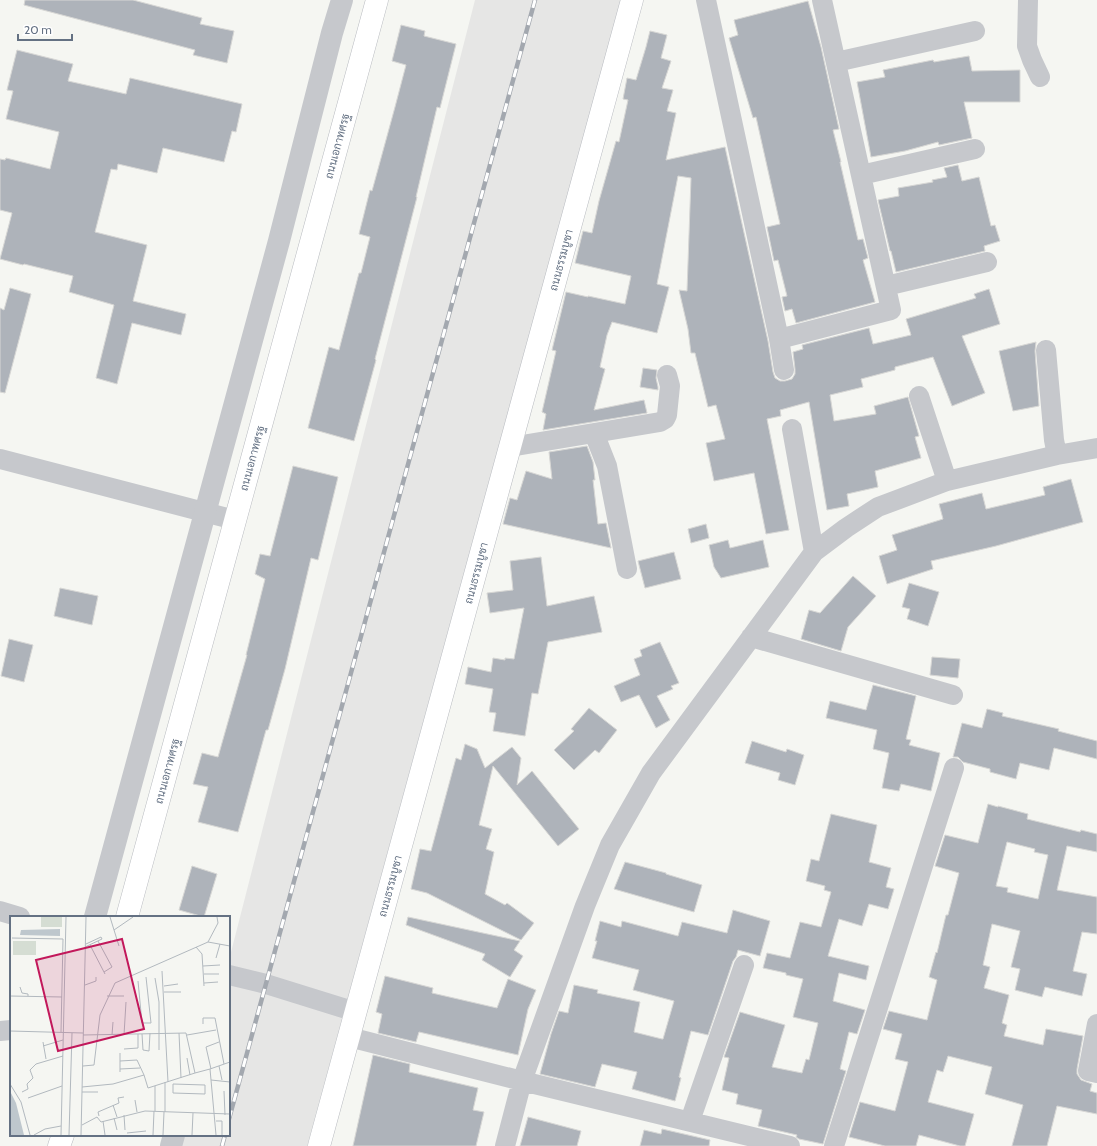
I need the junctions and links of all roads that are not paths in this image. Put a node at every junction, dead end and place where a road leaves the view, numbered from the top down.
1 (342, 0) edge
2 (377, 0) edge
3 (632, 0) edge
4 (706, 0) edge
5 (822, 0) edge
6 (1028, 0) edge
7 (975, 31) dead end
8 (836, 62) junction
9 (1040, 77) dead end
10 (975, 149) dead end
11 (861, 175) junction
12 (986, 262) dead end
13 (886, 286) junction
14 (779, 339) junction
15 (1046, 350) dead end
16 (784, 370) dead end
17 (667, 375) dead end
18 (919, 396) dead end
19 (792, 428) dead end
20 (594, 433) junction
21 (510, 447) junction
22 (1097, 448) edge
23 (1057, 455) junction
24 (0, 459) edge
25 (947, 481) junction
26 (205, 512) junction
27 (235, 520) junction
28 (814, 552) junction
29 (627, 569) dead end
30 (751, 637) junction
31 (953, 695) dead end
32 (954, 768) dead end
33 (0, 911) edge
34 (17, 916) edge
35 (95, 916) edge
36 (127, 916) edge
37 (744, 964) dead end
38 (230, 975) edge
39 (356, 1012) junction
40 (1097, 1024) edge
41 (349, 1037) junction
42 (1097, 1073) edge
43 (522, 1081) junction
44 (690, 1121) junction
45 (63, 1136) edge
46 (174, 1136) edge
47 (735, 1140) edge
48 (59, 1146) edge
49 (171, 1146) edge
50 (319, 1146) edge
51 (505, 1146) edge
52 (790, 1146) edge
53 (834, 1146) edge

1 - 26 street
2 - 27 main road, ถนนเอกาทศรฐ
3 - 21 main road, ถนนธรรมบูชา
4 - 14 street
5 - 8 street
6 - 9 street
7 - 8 street
8 - 11 street
10 - 11 street
11 - 13 street
12 - 13 street
13 - 14 street
14 - 16 street
15 - 23 street
17 - 20 street
18 - 25 street
19 - 28 street
20 - 21 street
20 - 29 street
21 - 39 main road, ถนนธรรมบูชา
22 - 23 street
23 - 25 street
24 - 26 street
25 - 28 street
26 - 27 street
26 - 35 street
27 - 36 main road, ถนนเอกาทศรฐ
28 - 30 street
30 - 31 street
30 - 43 street
32 - 53 street
33 - 34 street
37 - 44 street
38 - 39 street
39 - 41 main road, ถนนธรรมบูชา
40 - 42 street
41 - 43 street
41 - 50 main road, ถนนธรรมบูชา
43 - 44 street
43 - 51 street
44 - 47 street
45 - 48 main road
46 - 49 street
47 - 52 street

